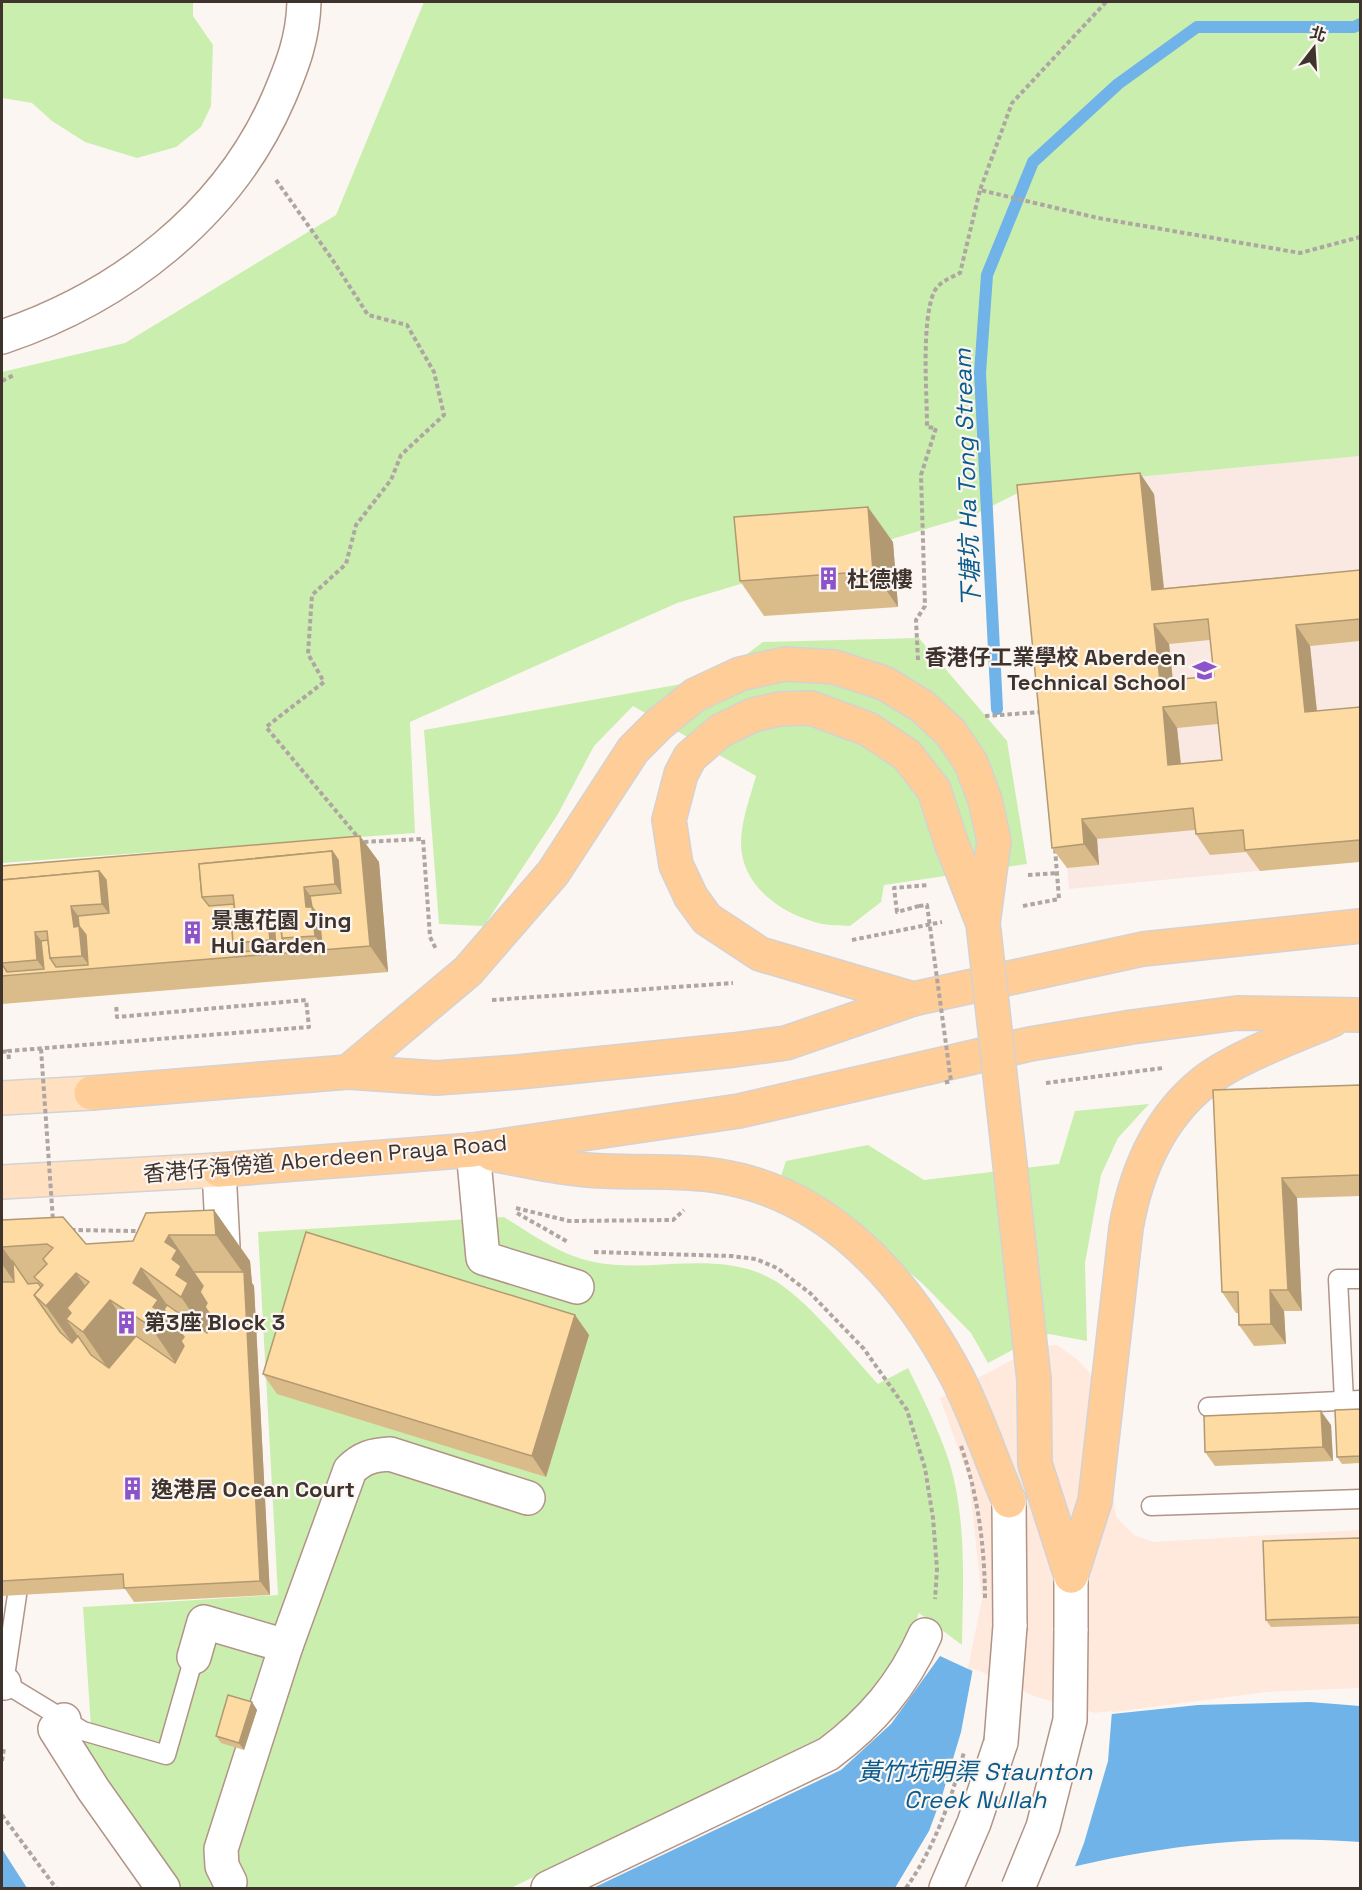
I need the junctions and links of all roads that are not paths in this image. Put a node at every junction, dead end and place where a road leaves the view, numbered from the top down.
1 (304, 2) edge
2 (2, 337) edge
3 (983, 923) junction
4 (1360, 926) edge
5 (913, 999) junction
6 (1350, 1016) edge
7 (348, 1072) junction
8 (6, 1083) edge
9 (92, 1093) joint
10 (472, 1150) junction
11 (219, 1170) junction
12 (2, 1182) edge
13 (146, 1251) edge
14 (1360, 1279) edge
15 (577, 1287) dead end
16 (1352, 1401) edge
17 (1208, 1407) dead end
18 (1035, 1464) junction
19 (528, 1498) dead end
20 (1360, 1499) edge
21 (1009, 1501) junction
22 (1151, 1506) dead end
23 (1071, 1576) junction
24 (17, 1595) edge
25 (925, 1635) road end
26 (286, 1646) junction
27 (194, 1657) joint
28 (3, 1682) edge
29 (60, 1725) junction
30 (230, 1882) dead end
31 (163, 1888) edge
32 (548, 1888) edge
33 (946, 1888) edge
34 (1018, 1888) edge

1 - 2 street
3 - 5 highway, bridge
3 - 7 highway, bridge
3 - 18 highway, bridge
4 - 5 highway
5 - 7 highway
6 - 10 highway, 香港仔海傍道 Aberdeen Praya Road
6 - 23 highway
7 - 9 highway
8 - 9 main road
10 - 11 highway, 香港仔海傍道 Aberdeen Praya Road
10 - 15 street
10 - 21 highway
11 - 12 main road, 香港仔海傍道 Aberdeen Praya Road
11 - 13 street
14 - 16 lane
16 - 17 lane
18 - 21 highway
18 - 23 highway
19 - 26 street
20 - 22 lane
21 - 33 street, bridge
23 - 34 street, bridge
24 - 28 lane
25 - 32 street
26 - 27 street
26 - 30 street
27 - 29 lane
28 - 29 lane
29 - 31 street

